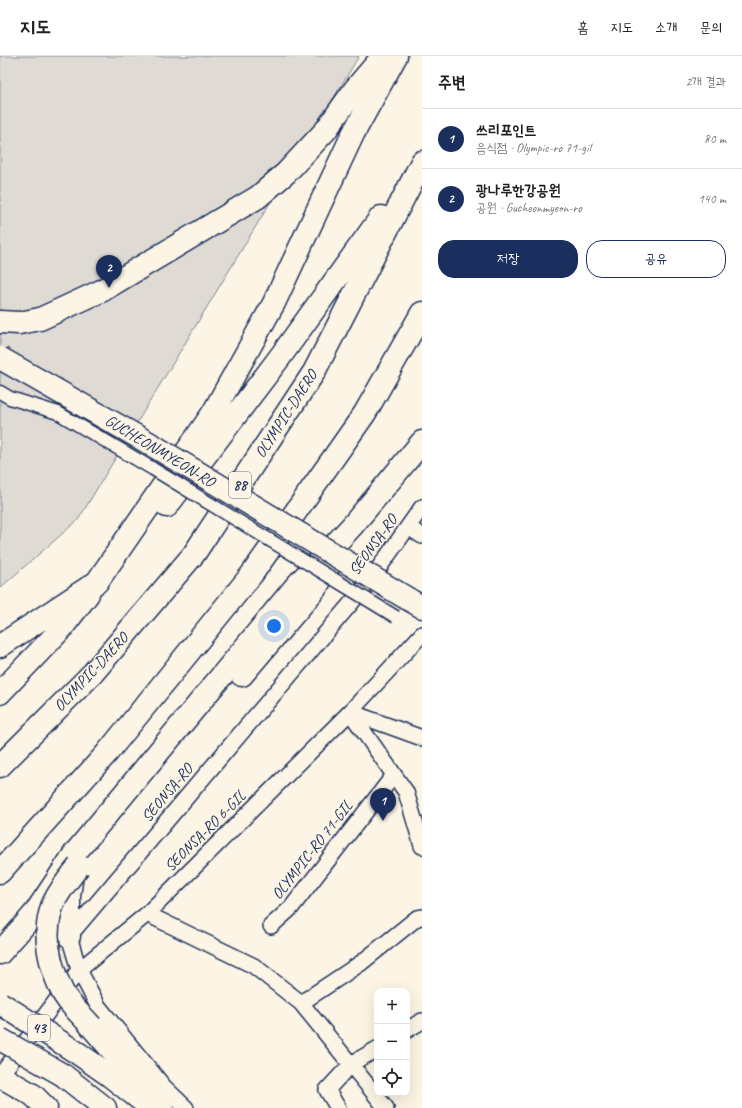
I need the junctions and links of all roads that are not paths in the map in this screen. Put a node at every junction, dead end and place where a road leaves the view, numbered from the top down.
1 (383, 56) edge
2 (396, 56) edge
3 (422, 161) edge
4 (422, 312) edge
5 (0, 322) edge
6 (0, 358) edge
7 (0, 392) edge
8 (422, 442) edge
9 (422, 507) edge
10 (408, 527) junction
11 (422, 536) edge
12 (110, 564) junction
13 (97, 582) junction
14 (415, 603) edge
15 (396, 617) dead end
16 (422, 634) edge
17 (8, 640) edge
18 (0, 693) edge
19 (350, 712) junction
20 (422, 738) edge
21 (0, 766) edge
22 (394, 775) junction
23 (419, 826) edge
24 (422, 846) edge
25 (77, 860) junction
26 (0, 872) edge
27 (147, 914) junction
28 (422, 917) edge
29 (271, 926) dead end
30 (69, 936) junction
31 (0, 953) edge
32 (79, 970) junction
33 (0, 1003) edge
34 (301, 1003) junction
35 (422, 1021) edge
36 (410, 1028) edge
37 (0, 1039) edge
38 (374, 1051) edge
39 (352, 1064) junction
40 (0, 1076) edge
41 (46, 1108) edge
42 (105, 1108) edge
43 (151, 1108) edge
44 (162, 1108) edge
45 (186, 1108) edge
46 (338, 1108) edge
47 (386, 1108) edge

1 - 5 main road
2 - 12 main road
3 - 12 main road
3 - 21 main road, OLYMPIC-DAERO / 88
4 - 26 main road
6 - 14 main road, GUCHEONMYEON-RO, bridge
7 - 15 street, bridge
8 - 25 main road
9 - 10 street, SEONSA-RO
10 - 11 street
10 - 30 street, SEONSA-RO
12 - 13 main road
13 - 17 main road
13 - 18 main road
16 - 19 street, SEONSA-RO 6-GIL
19 - 20 street
19 - 22 street
19 - 27 street, SEONSA-RO 6-GIL
22 - 23 street
22 - 29 street, OLYMPIC-RO 71-GIL
23 - 24 street
25 - 30 main road
25 - 31 main road
25 - 44 main road, bridge
27 - 32 street, SEONSA-RO 6-GIL
27 - 34 street
28 - 34 street
30 - 32 street
32 - 40 street, SEONSA-RO 6-GIL
32 - 45 street
33 - 43 main road, 43, bridge
34 - 39 street
35 - 36 street
37 - 42 main road, 43, bridge
38 - 39 street
39 - 46 street
39 - 47 street
40 - 41 main road

